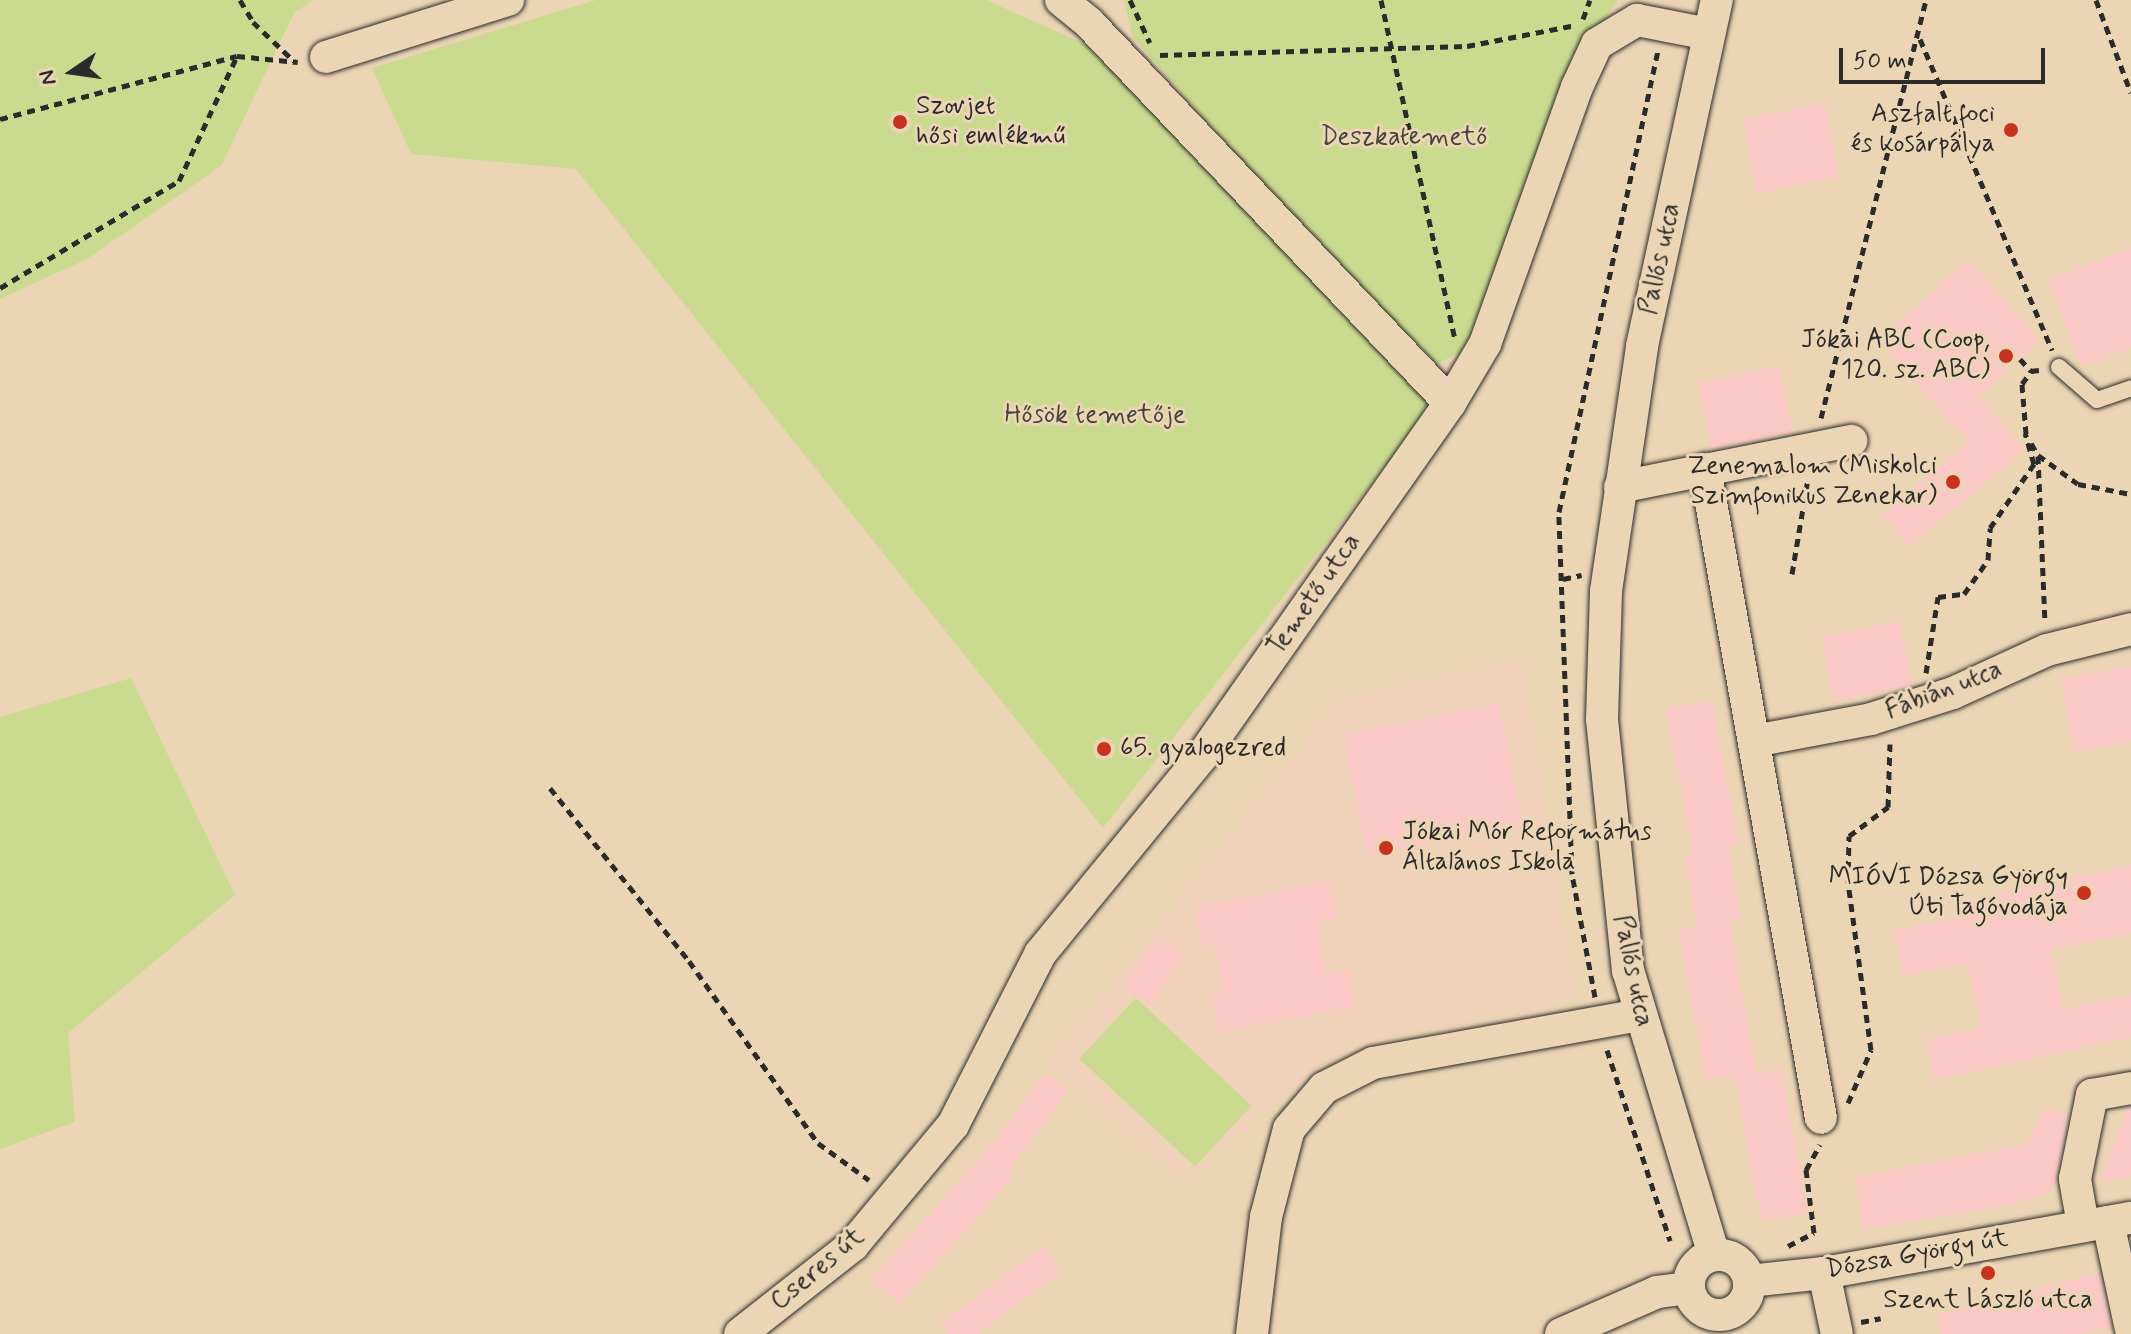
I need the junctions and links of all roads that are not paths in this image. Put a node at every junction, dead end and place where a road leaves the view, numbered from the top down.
1 (508, 0) edge
2 (1061, 0) edge
3 (1717, 0) edge
4 (1709, 34) junction
5 (311, 60) road end
6 (2059, 367) road end
7 (2131, 388) edge
8 (1457, 391) junction
9 (1851, 441) dead end
10 (1705, 469) junction
11 (1620, 487) junction
12 (2131, 629) edge
13 (1754, 741) junction
14 (1640, 1015) junction
15 (2131, 1088) edge
16 (1829, 1122) road end
17 (893, 1203) joint
18 (2107, 1222) edge
19 (1714, 1255) junction
20 (1824, 1273) junction
21 (1749, 1281) junction
22 (1688, 1288) junction
23 (1724, 1325) edge
24 (2131, 1329) edge
25 (740, 1334) edge
26 (1252, 1334) edge
27 (1561, 1334) edge
28 (1837, 1334) edge

1 - 5 street
2 - 8 street
3 - 4 street, Pallós utca
4 - 8 street, Temető utca
4 - 11 street, Pallós utca
6 - 7 lane
8 - 17 street, Temető utca
9 - 10 street
10 - 11 street
10 - 13 street
11 - 14 street, Pallós utca
12 - 13 street, Fábián utca
13 - 16 street
14 - 19 street, Pallós utca
14 - 26 street
15 - 18 street
17 - 25 street, Cseres út
18 - 20 street, Dózsa György út
18 - 24 street
19 - 21 street
19 - 22 street
20 - 21 street, Dózsa György út
20 - 28 street
21 - 23 street
22 - 23 street
22 - 27 street

